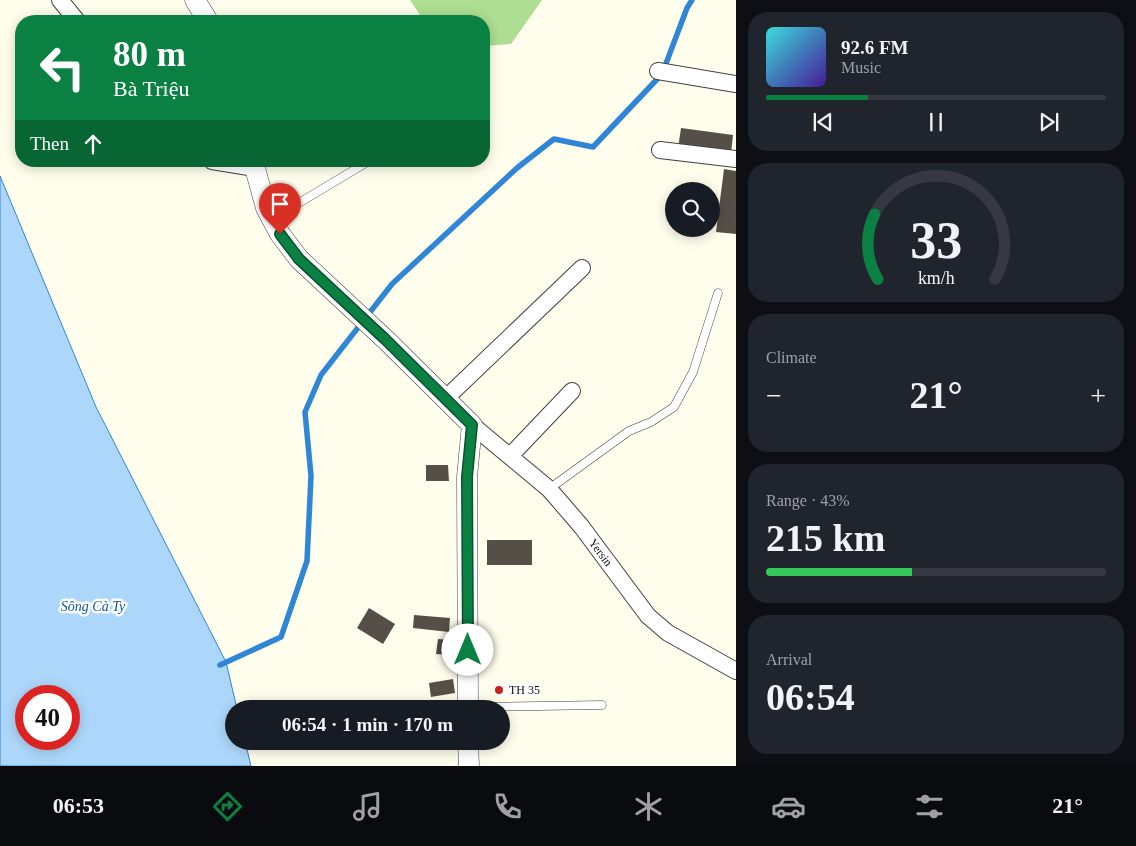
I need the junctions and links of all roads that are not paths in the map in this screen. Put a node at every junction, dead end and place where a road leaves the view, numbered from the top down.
1 (60, 0) edge
2 (195, 0) edge
3 (72, 15) edge
4 (204, 15) edge
5 (658, 71) dead end
6 (736, 84) edge
7 (660, 150) dead end
8 (736, 158) edge
9 (255, 167) edge
10 (359, 167) edge
11 (272, 219) junction
12 (582, 268) dead end
13 (718, 293) dead end
14 (572, 391) dead end
15 (445, 399) junction
16 (472, 425) junction
17 (510, 456) junction
18 (549, 489) junction
19 (736, 671) edge
20 (468, 700) edge
21 (602, 704) dead end
22 (510, 707) edge
23 (468, 750) edge
24 (468, 766) edge

1 - 3 street
2 - 4 street
5 - 6 street
7 - 8 street
9 - 11 street
10 - 11 lane
11 - 15 street
12 - 15 street
13 - 18 lane
14 - 17 street
15 - 16 street
16 - 17 street, Yersin
16 - 20 street
17 - 18 street, Yersin
18 - 19 street, Yersin
21 - 22 lane
23 - 24 street

